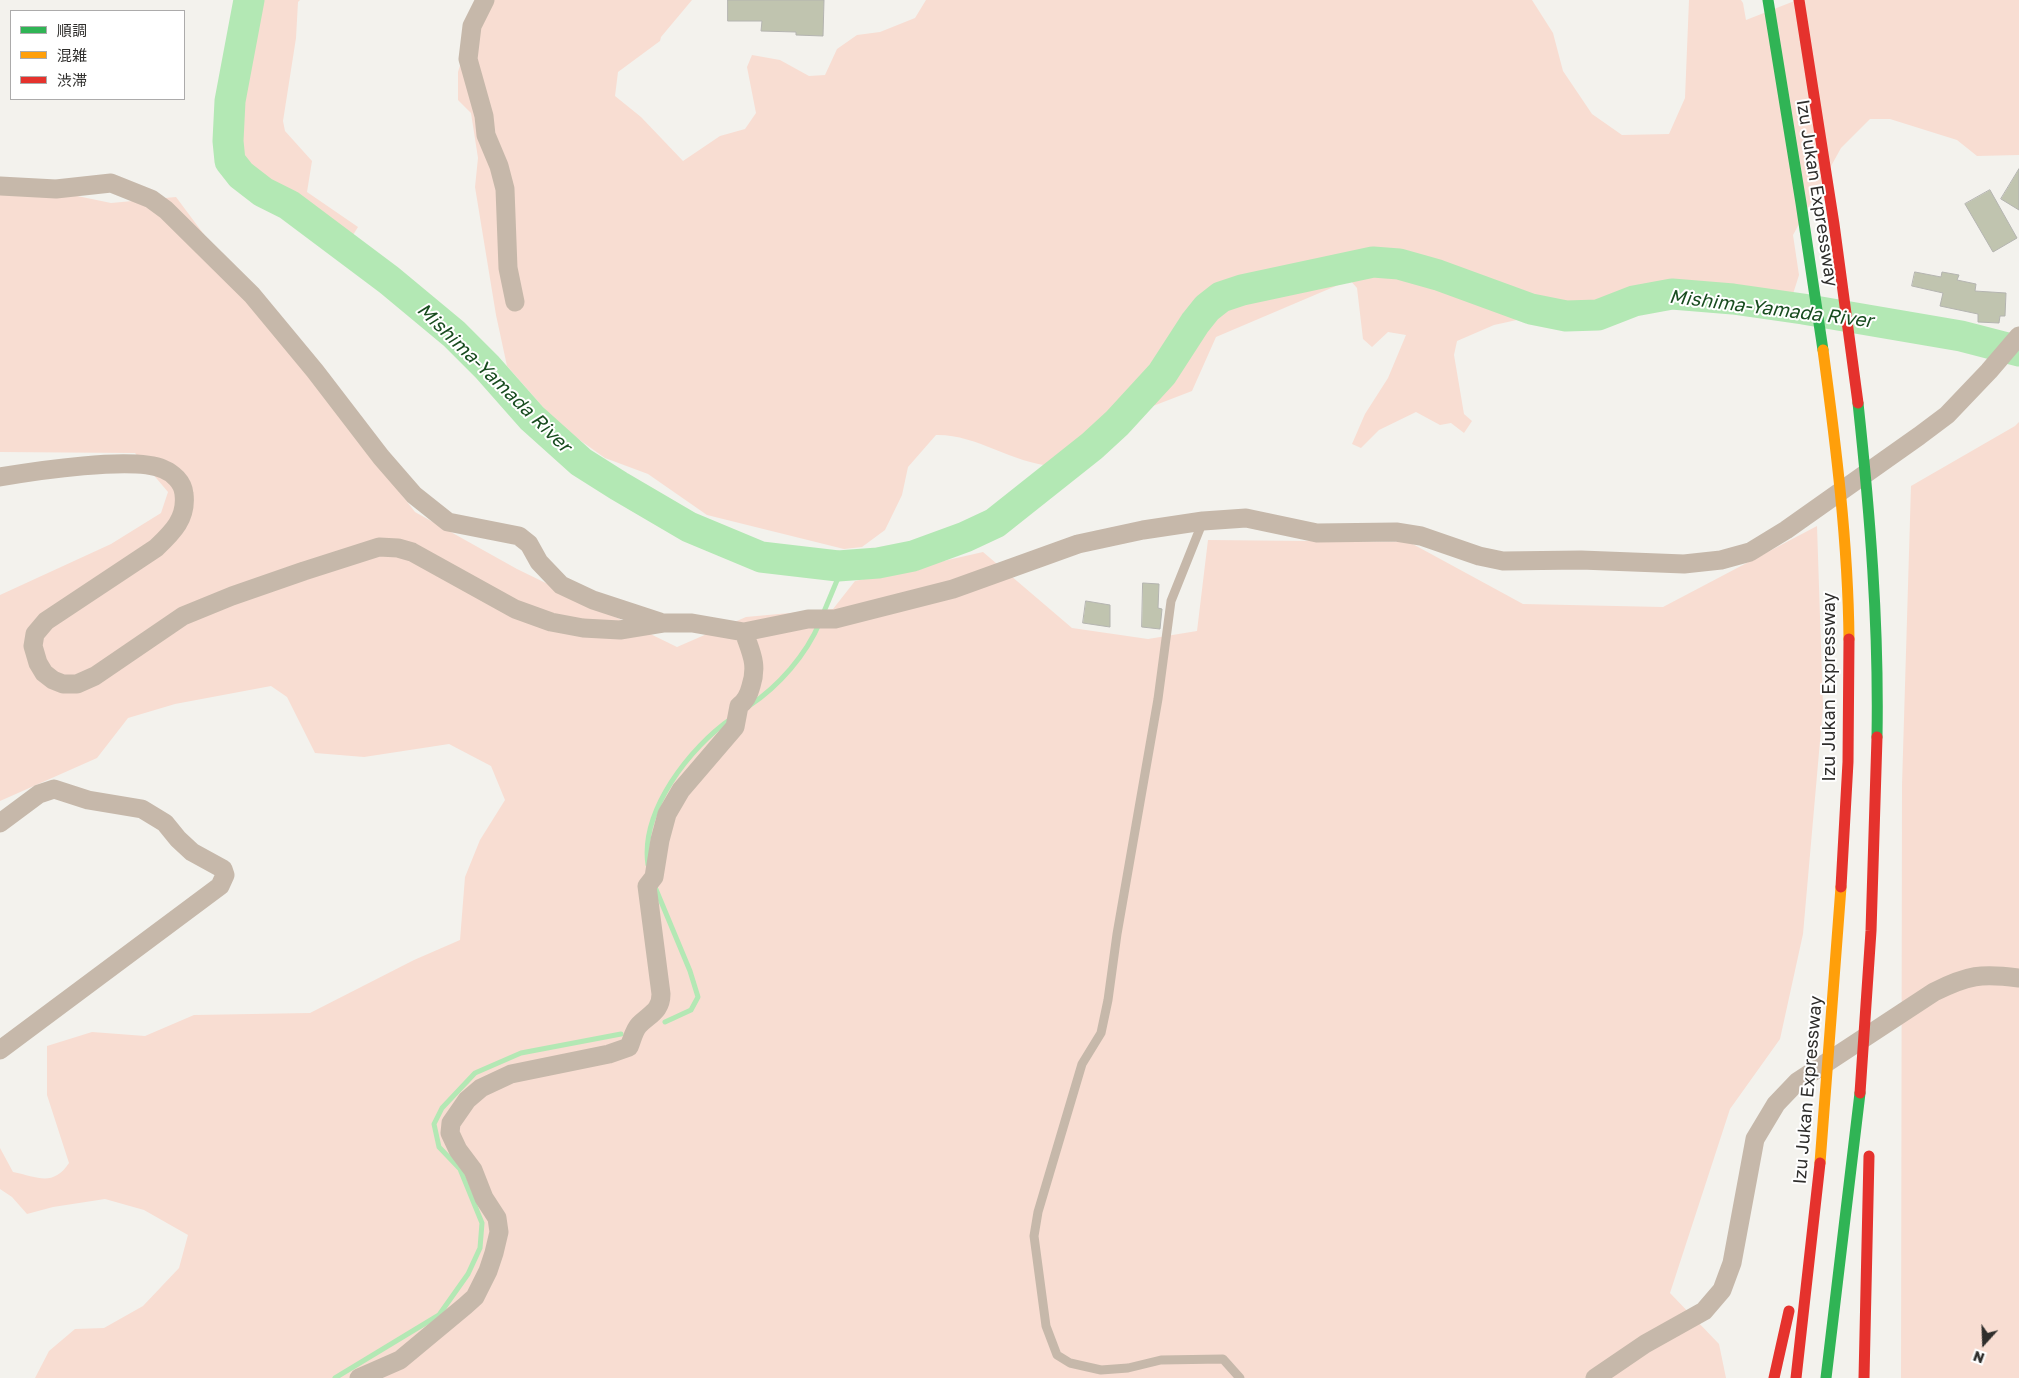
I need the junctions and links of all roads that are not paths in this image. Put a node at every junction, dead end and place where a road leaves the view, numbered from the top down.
1 (485, 0) edge
2 (1768, 0) edge
3 (1799, 4) edge
4 (0, 186) edge
5 (515, 302) dead end
6 (2019, 336) edge
7 (0, 477) edge
8 (1203, 521) junction
9 (664, 623) junction
10 (744, 632) junction
11 (0, 823) edge
12 (1873, 877) junction
13 (2019, 978) edge
14 (0, 1050) edge
15 (1871, 1096) dead end
16 (1824, 1127) junction
17 (1870, 1144) dead end
18 (1795, 1282) dead end
19 (1791, 1301) dead end
20 (359, 1378) edge
21 (1240, 1378) edge
22 (1595, 1378) edge
23 (1774, 1378) edge
24 (1796, 1378) edge
25 (1826, 1378) edge
26 (1864, 1378) edge

1 - 5 street
2 - 16 highway, Izu Jukan Expressway
3 - 12 highway, Izu Jukan Expressway
4 - 9 street
6 - 8 street
7 - 9 street
8 - 10 street
8 - 21 lane
9 - 10 street
10 - 20 street
11 - 14 street
12 - 15 highway
12 - 25 highway, Izu Jukan Expressway
13 - 22 street
16 - 18 highway
16 - 24 highway, Izu Jukan Expressway
17 - 26 highway
19 - 23 highway

